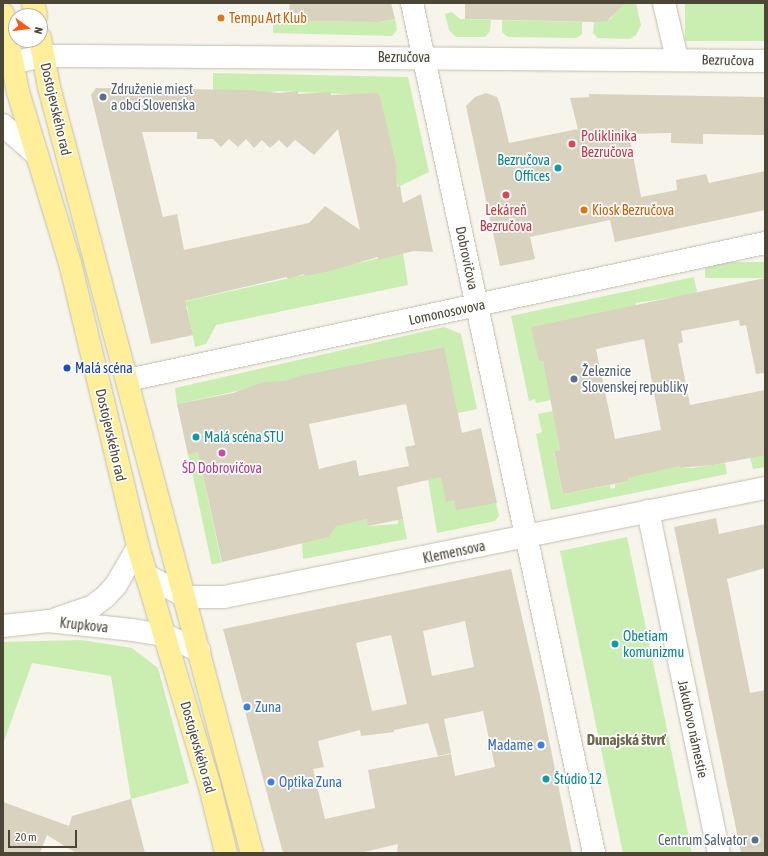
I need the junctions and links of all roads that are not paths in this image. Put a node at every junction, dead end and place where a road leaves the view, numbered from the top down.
1 (412, 3) edge
2 (664, 3) edge
3 (3, 14) edge
4 (48, 47) edge
5 (40, 48) edge
6 (42, 48) edge
7 (423, 58) junction
8 (677, 59) junction
9 (765, 61) edge
10 (8, 63) edge
11 (3, 125) edge
12 (37, 155) junction
13 (765, 243) edge
14 (477, 306) junction
15 (128, 380) junction
16 (765, 488) edge
17 (648, 511) junction
18 (526, 536) junction
19 (138, 547) junction
20 (146, 575) junction
21 (186, 597) junction
22 (48, 621) junction
23 (3, 626) edge
24 (165, 635) junction
25 (199, 651) junction
26 (226, 853) edge
27 (252, 853) edge
28 (594, 853) edge
29 (719, 853) edge

1 - 7 street, Dobrovičova
2 - 8 street
3 - 10 main road, Dostojevského rad
4 - 7 street, Bezručova
5 - 10 street, Bezručova
6 - 15 main road, Dostojevského rad
7 - 8 street, Bezručova
7 - 14 street, Dobrovičova
8 - 9 street, Bezručova
10 - 12 main road, Dostojevského rad
11 - 12 street
12 - 19 main road, Dostojevského rad
13 - 14 street, Lomonosovova
14 - 15 street, Lomonosovova
14 - 18 street, Dobrovičova
15 - 21 main road, Dostojevského rad
16 - 17 street, Klemensova
17 - 18 street, Klemensova
17 - 29 street, Jakubovo námestie
18 - 21 street, Klemensova
18 - 28 street
19 - 20 main road, Dostojevského rad
19 - 22 street
20 - 21 street, Klemensova
20 - 24 main road, Dostojevského rad
21 - 25 main road, Dostojevského rad
22 - 23 street, Krupkova
22 - 24 street, Krupkova
24 - 25 street, Krupkova
24 - 26 main road, Dostojevského rad
25 - 27 main road, Dostojevského rad

